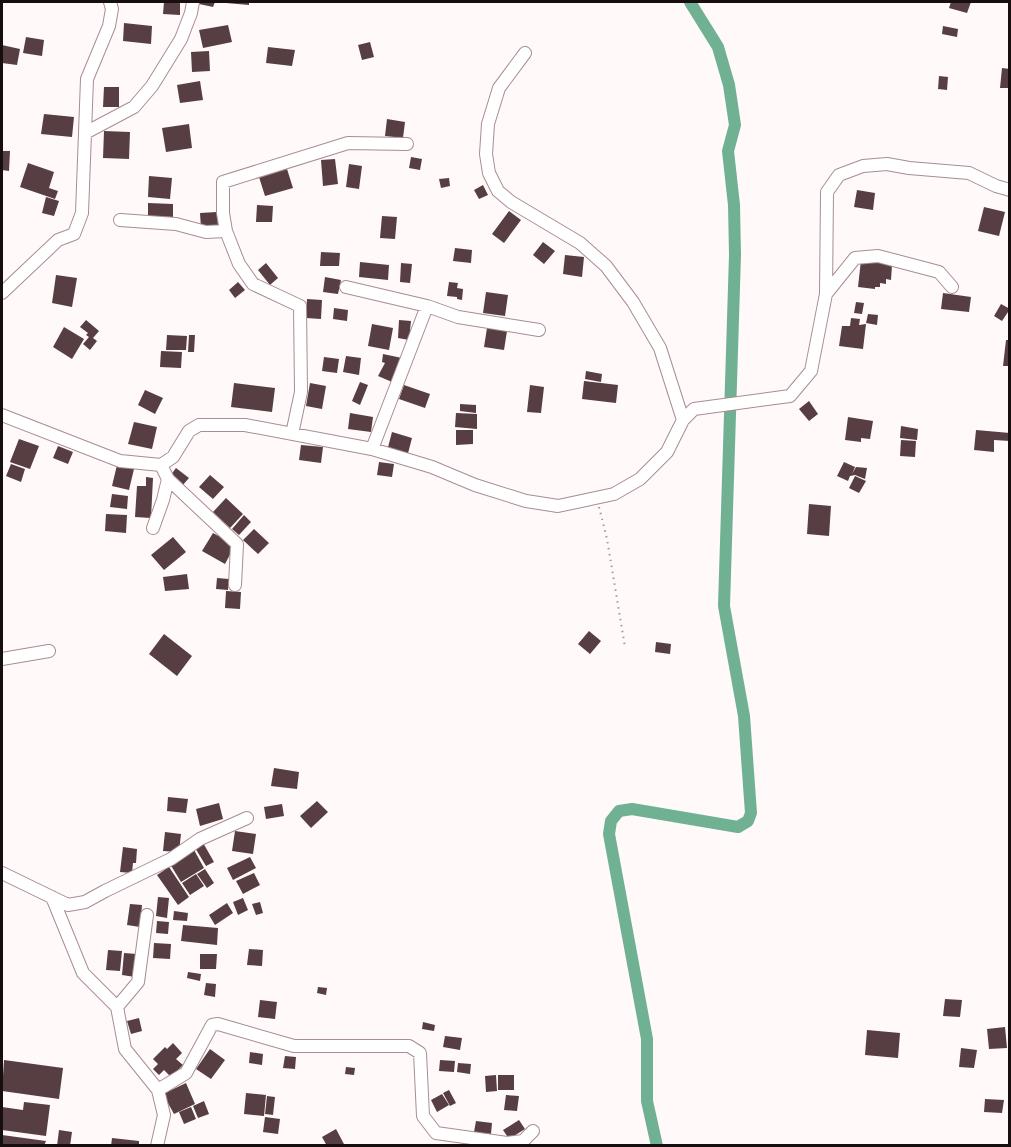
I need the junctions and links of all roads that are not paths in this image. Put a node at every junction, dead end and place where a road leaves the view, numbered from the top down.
1 (110, 2) edge
2 (193, 2) edge
3 (525, 53) dead end
4 (85, 133) junction
5 (407, 144) dead end
6 (1010, 190) edge
7 (120, 219) dead end
8 (226, 231) junction
9 (952, 287) dead end
10 (346, 288) dead end
11 (2, 293) edge
12 (826, 294) junction
13 (427, 306) junction
14 (539, 330) dead end
15 (2, 415) edge
16 (682, 420) junction
17 (292, 434) junction
18 (372, 449) junction
19 (161, 465) junction
20 (168, 478) junction
21 (153, 528) dead end
22 (235, 585) dead end
23 (49, 651) dead end
24 (2, 659) edge
25 (247, 818) dead end
26 (2, 873) edge
27 (52, 897) junction
28 (147, 915) dead end
29 (117, 1007) junction
30 (158, 1090) junction
31 (533, 1131) dead end
32 (157, 1146) edge

1 - 4 street
2 - 4 street
3 - 16 street
4 - 11 street
5 - 8 street
6 - 12 street
7 - 8 street
8 - 17 street
9 - 12 street
10 - 13 street
12 - 16 street
13 - 14 street
13 - 18 street
15 - 19 street
16 - 18 street
17 - 18 street
17 - 19 street
19 - 20 street
20 - 21 street
20 - 22 street
23 - 24 street
25 - 27 street
26 - 27 street
27 - 29 street
28 - 29 street
29 - 30 street
30 - 31 street
30 - 32 street

